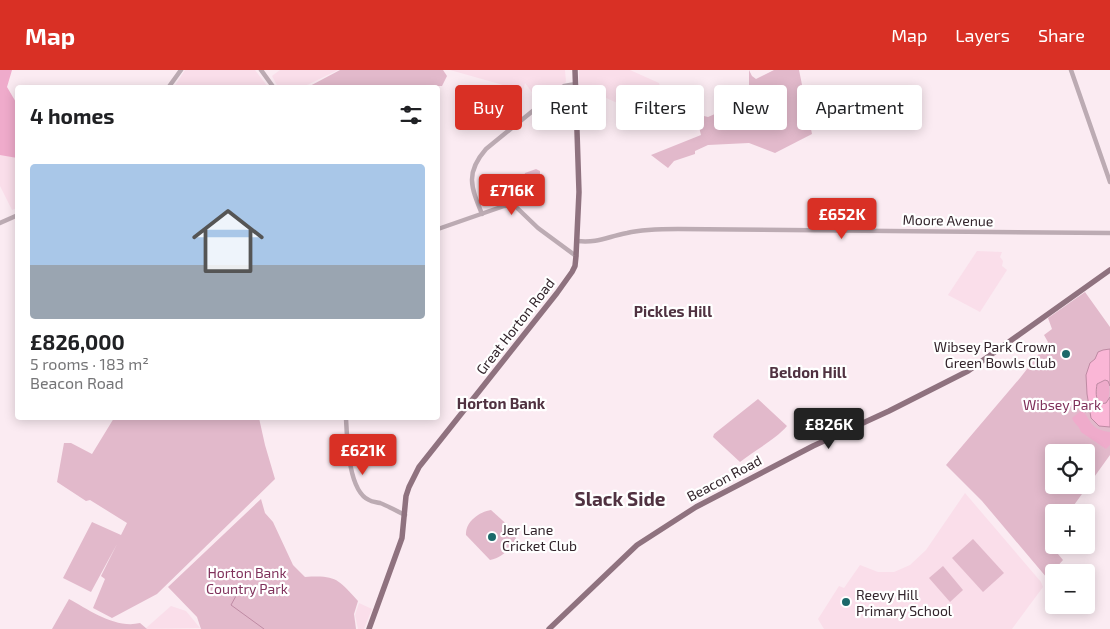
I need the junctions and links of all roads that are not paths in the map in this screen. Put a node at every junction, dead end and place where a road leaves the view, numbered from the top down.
1 (181, 70) edge
2 (261, 70) edge
3 (575, 70) edge
4 (1071, 70) edge
5 (576, 84) junction
6 (170, 85) edge
7 (272, 85) edge
8 (1110, 182) edge
9 (482, 214) junction
10 (15, 216) edge
11 (0, 223) edge
12 (440, 229) edge
13 (1110, 233) edge
14 (576, 242) junction
15 (576, 256) junction
16 (1110, 270) edge
17 (346, 420) edge
18 (405, 515) junction
19 (369, 629) edge
20 (549, 629) edge

1 - 6 street
2 - 7 street
3 - 5 main road, Great Horton Road
4 - 8 street
5 - 9 street
5 - 14 main road, Great Horton Road
9 - 12 street
9 - 15 street
10 - 11 street
13 - 14 street, Moore Avenue
14 - 15 main road, Great Horton Road
15 - 18 main road, Great Horton Road
16 - 20 main road, Beacon Road
17 - 18 street
18 - 19 main road, Great Horton Road

